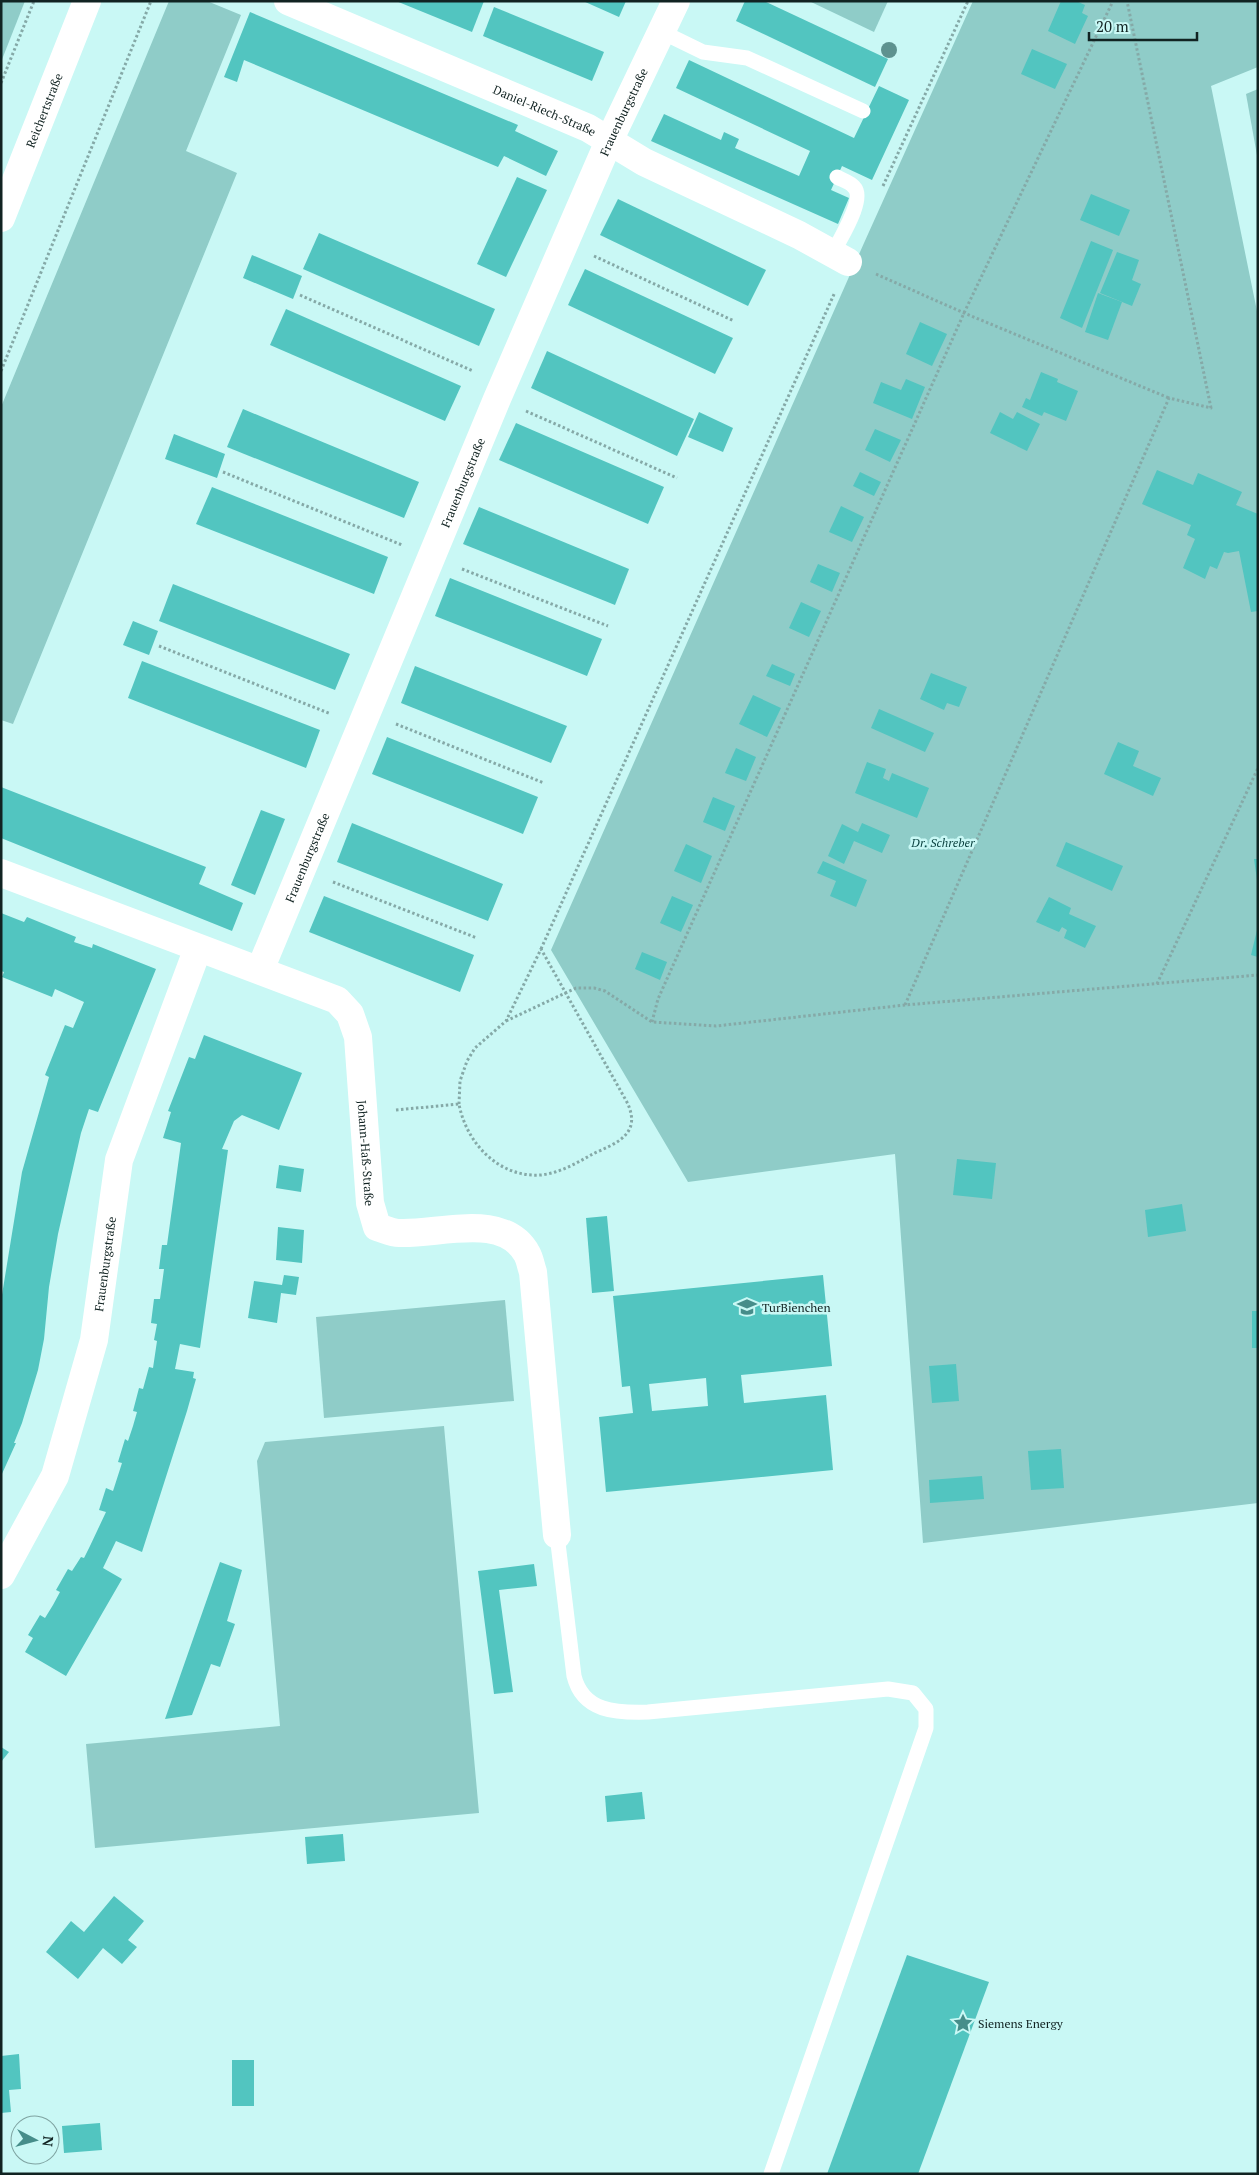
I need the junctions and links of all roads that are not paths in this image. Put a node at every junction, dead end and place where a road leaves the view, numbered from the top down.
1 (87, 1) edge
2 (288, 1) edge
3 (676, 1) edge
4 (662, 32) junction
5 (863, 111) dead end
6 (610, 142) junction
7 (836, 177) dead end
8 (1, 218) edge
9 (840, 257) joint
10 (1, 873) edge
11 (198, 948) junction
12 (260, 970) junction
13 (557, 1535) joint
14 (1, 1575) edge
15 (771, 2174) edge

1 - 8 street, Reichertstraße
2 - 6 street, Daniel-Riech-Straße
3 - 4 street, Frauenburgstraße
4 - 5 lane
4 - 6 street, Frauenburgstraße
6 - 9 street, Daniel-Riech-Straße
6 - 12 street, Frauenburgstraße
7 - 9 lane
10 - 11 street, Johann-Haß-Straße
11 - 12 street, Johann-Haß-Straße
11 - 14 street, Frauenburgstraße
12 - 13 street, Johann-Haß-Straße
13 - 15 lane

